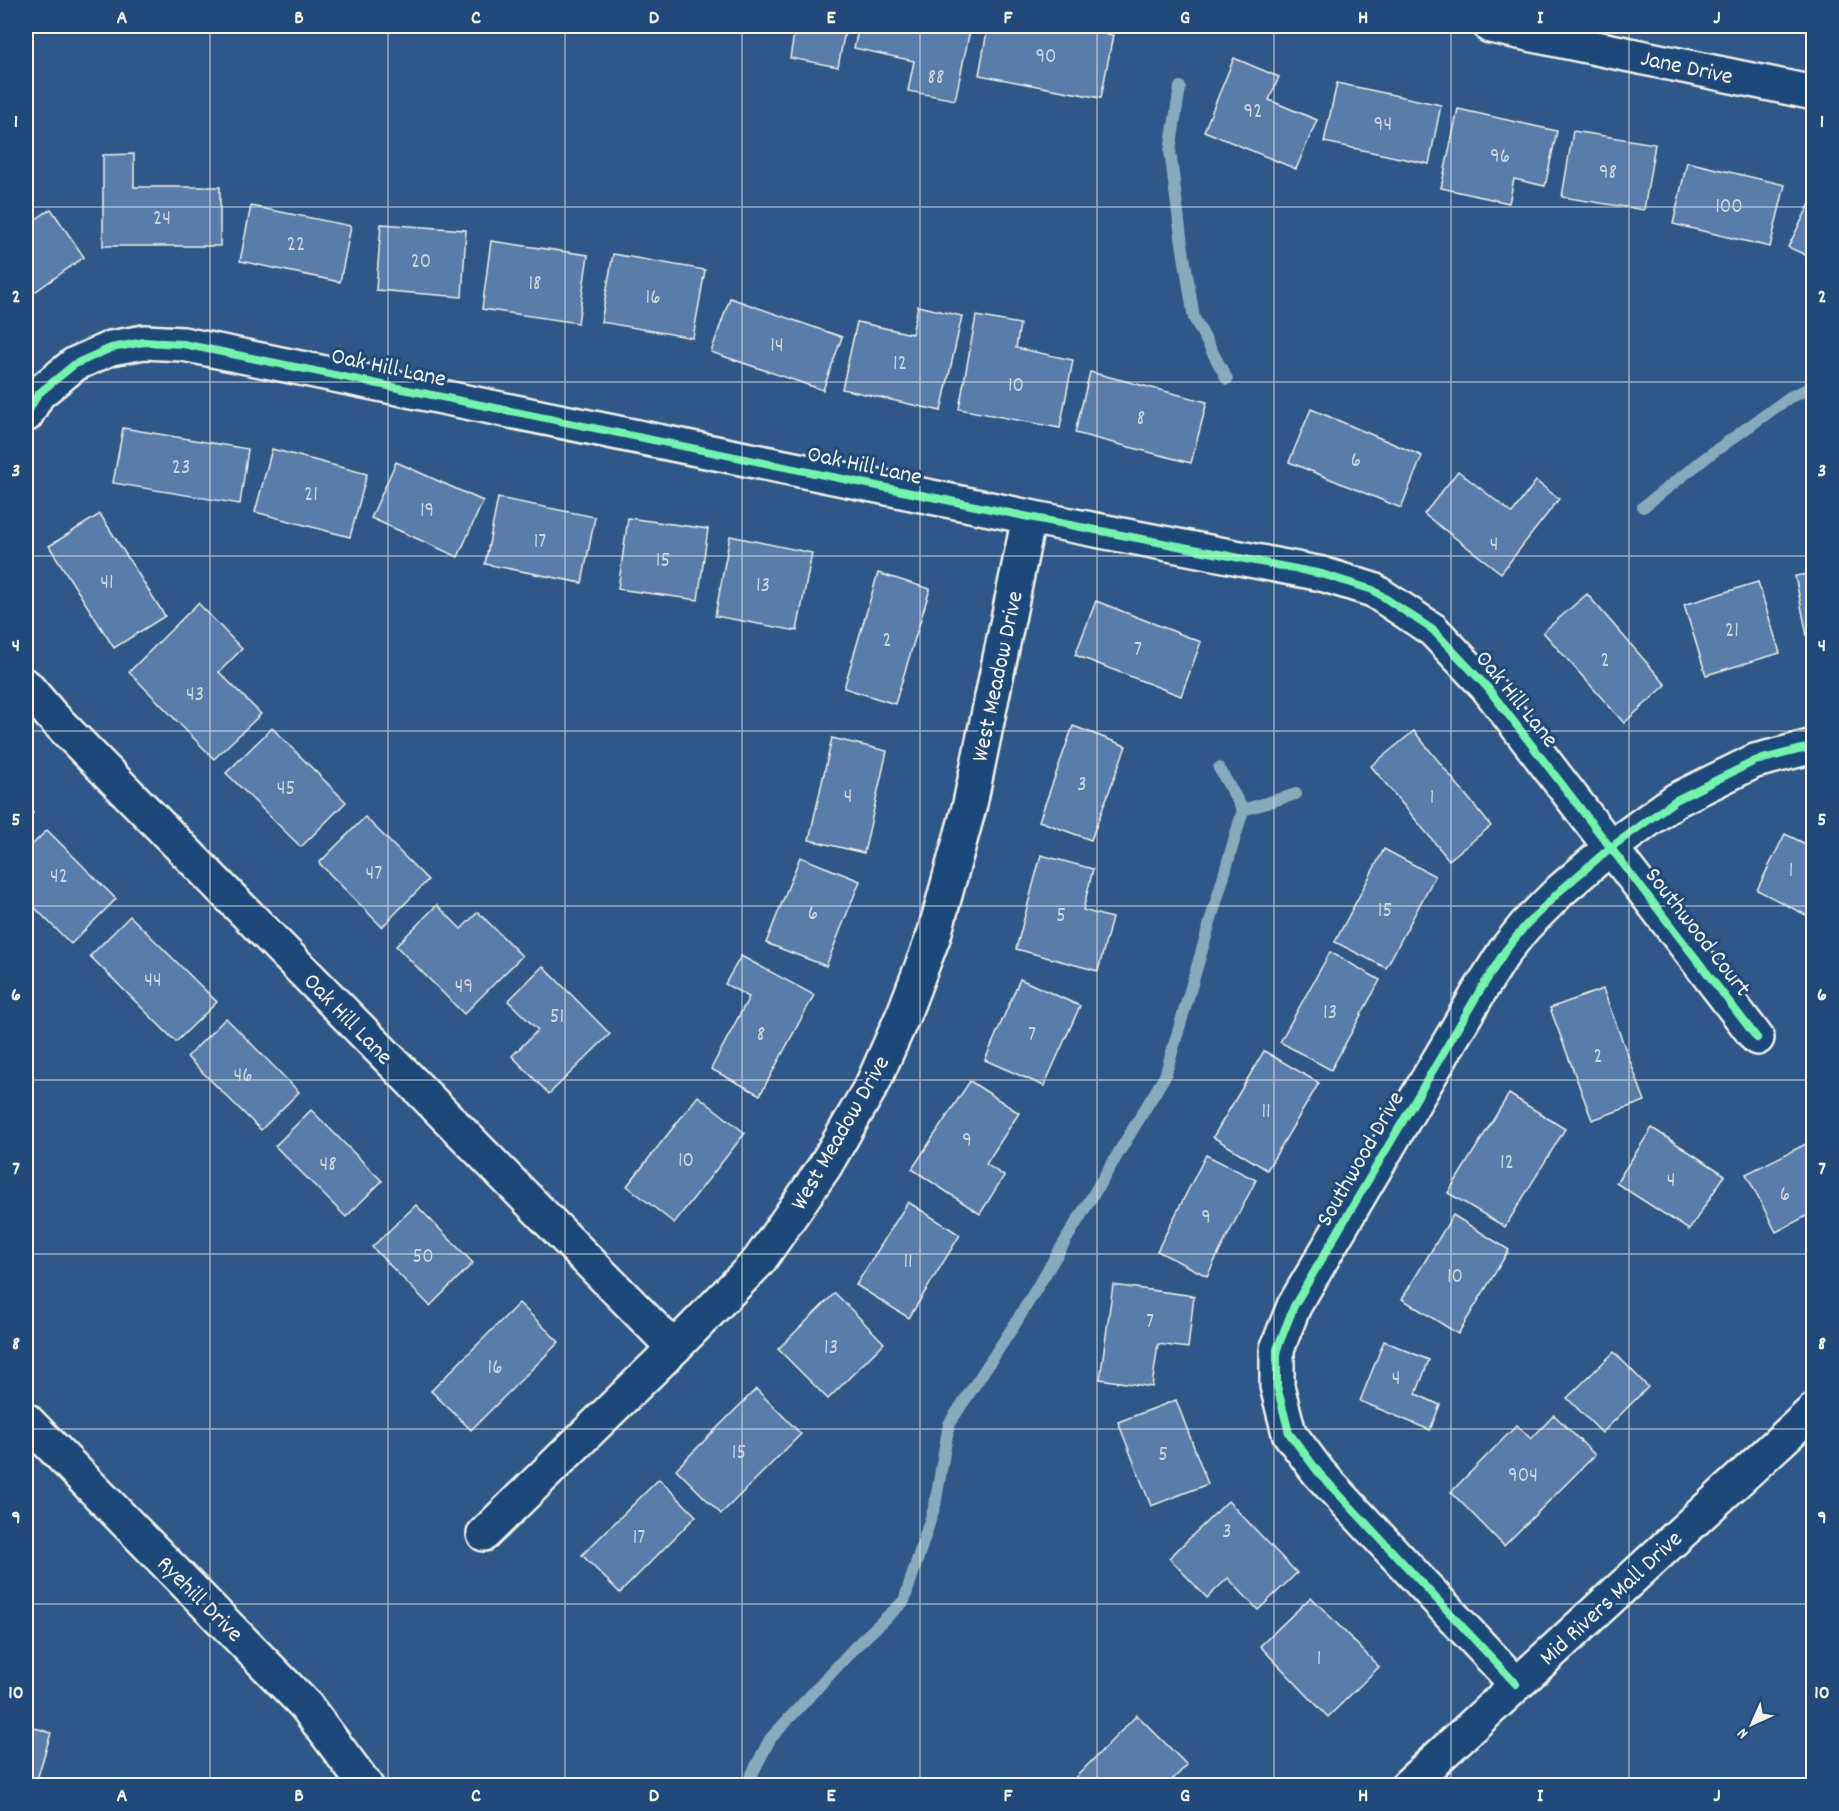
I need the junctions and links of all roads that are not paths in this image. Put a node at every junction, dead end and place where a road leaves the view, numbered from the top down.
1 (1510, 27) edge
2 (1814, 93) edge
3 (26, 415) edge
4 (1029, 517) junction
5 (26, 686) edge
6 (1814, 746) edge
7 (1610, 848) junction
8 (1757, 1038) dead end
9 (674, 1348) junction
10 (1814, 1410) edge
11 (26, 1420) edge
12 (484, 1534) dead end
13 (1516, 1684) junction
14 (366, 1785) edge
15 (1407, 1785) edge

1 - 2 street, Jane Drive
3 - 4 street, Oak Hill Lane
4 - 7 street, Oak Hill Lane
4 - 9 street, West Meadow Drive
5 - 9 street, Oak Hill Lane
6 - 7 street, Southwood Drive
7 - 8 street, Southwood Court
7 - 13 street, Southwood Drive
9 - 12 street, West Meadow Drive
10 - 13 street, Mid Rivers Mall Drive
11 - 14 street, Ryehill Drive
13 - 15 street, Mid Rivers Mall Drive

